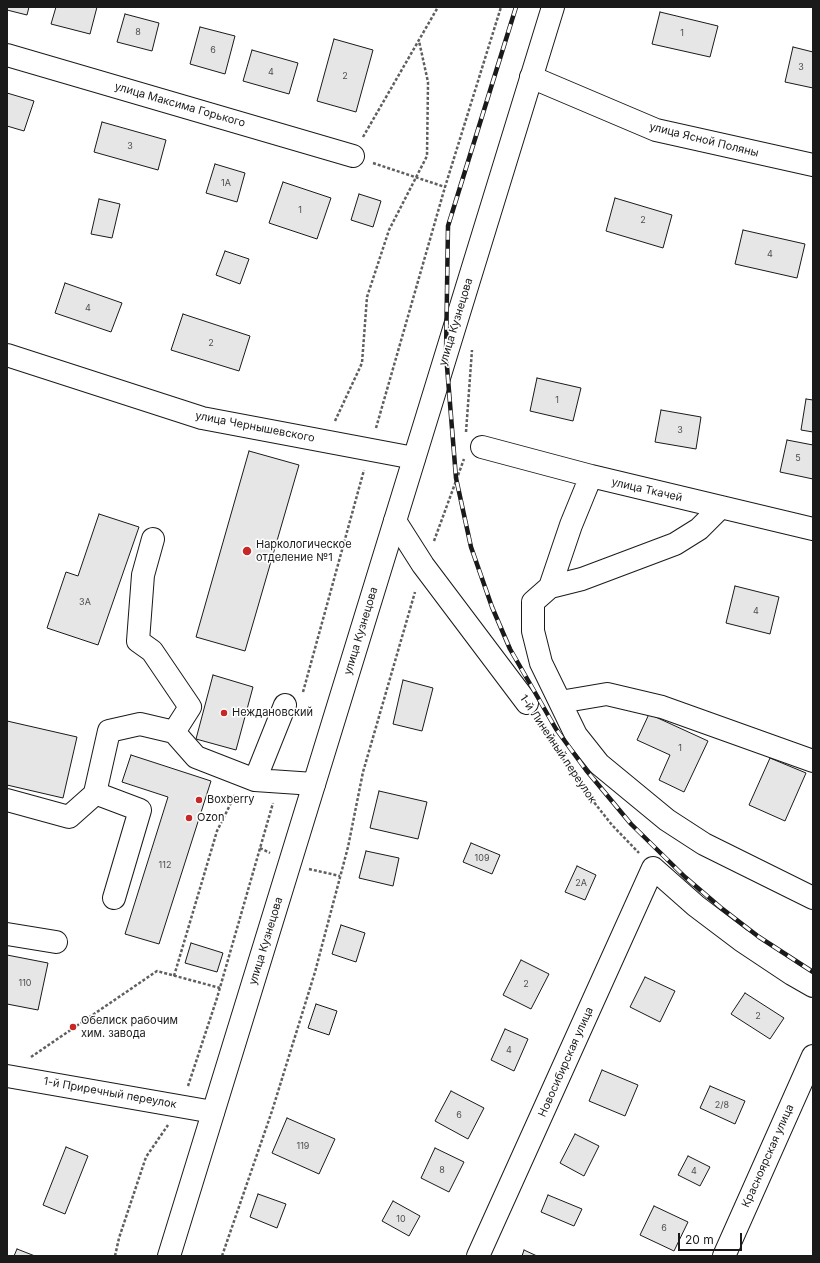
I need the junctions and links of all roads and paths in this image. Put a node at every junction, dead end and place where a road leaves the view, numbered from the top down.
1 (438, 7) edge
2 (501, 7) edge
3 (553, 7) edge
4 (418, 41) junction
5 (7, 54) edge
6 (531, 77) junction
7 (353, 156) junction
8 (813, 165) edge
9 (416, 177) junction
10 (473, 343) dead end
11 (7, 355) edge
12 (332, 442) junction
13 (471, 445) junction
14 (414, 458) junction
15 (591, 476) junction
16 (721, 507) junction
17 (395, 521) junction
18 (813, 529) edge
19 (153, 539) dead end
20 (423, 565) junction
21 (550, 587) junction
22 (560, 702) junction
23 (527, 703) joint
24 (285, 705) dead end
25 (174, 732) junction
26 (813, 761) edge
27 (255, 780) junction
28 (314, 784) junction
29 (96, 793) junction
30 (7, 800) edge
31 (653, 868) junction
32 (114, 898) dead end
33 (813, 898) edge
34 (7, 934) edge
35 (56, 942) dead end
36 (174, 976) junction
37 (813, 986) edge
38 (220, 988) dead end
39 (813, 1056) edge
40 (26, 1061) dead end
41 (7, 1076) edge
42 (213, 1112) junction
43 (169, 1256) edge
44 (222, 1256) edge
45 (478, 1256) edge
46 (724, 1256) edge

1 - 4 path
2 - 9 path
3 - 6 street, улица Кузнецова
4 - 7 path
4 - 9 path
5 - 7 street, улица Максима Горького
6 - 8 street, улица Ясной Поляны
6 - 14 street, улица Кузнецова
7 - 9 path
9 - 12 path
10 - 13 path
11 - 12 street, улица Чернышевского
12 - 14 street, улица Чернышевского
13 - 15 street, улица Ткачей
13 - 20 path
14 - 17 street, улица Кузнецова
15 - 16 street, улица Ткачей
15 - 21 street
16 - 18 street, улица Ткачей
16 - 21 street
17 - 20 street, 1-й Линейный переулок
17 - 28 street, улица Кузнецова
19 - 25 street
20 - 23 street, 1-й Линейный переулок
20 - 44 path
21 - 22 street
22 - 26 street
22 - 33 street
23 - 31 path, 1-й Линейный переулок
24 - 27 street
25 - 27 street
25 - 29 street
27 - 28 street
27 - 36 path
28 - 42 street, улица Кузнецова
29 - 30 street
29 - 32 street
31 - 37 street
31 - 45 street, Новосибирская улица
34 - 35 street
36 - 38 path
36 - 40 path
39 - 46 street, Красноярская улица
41 - 42 street, 1-й Приречный переулок
42 - 43 street, улица Кузнецова

